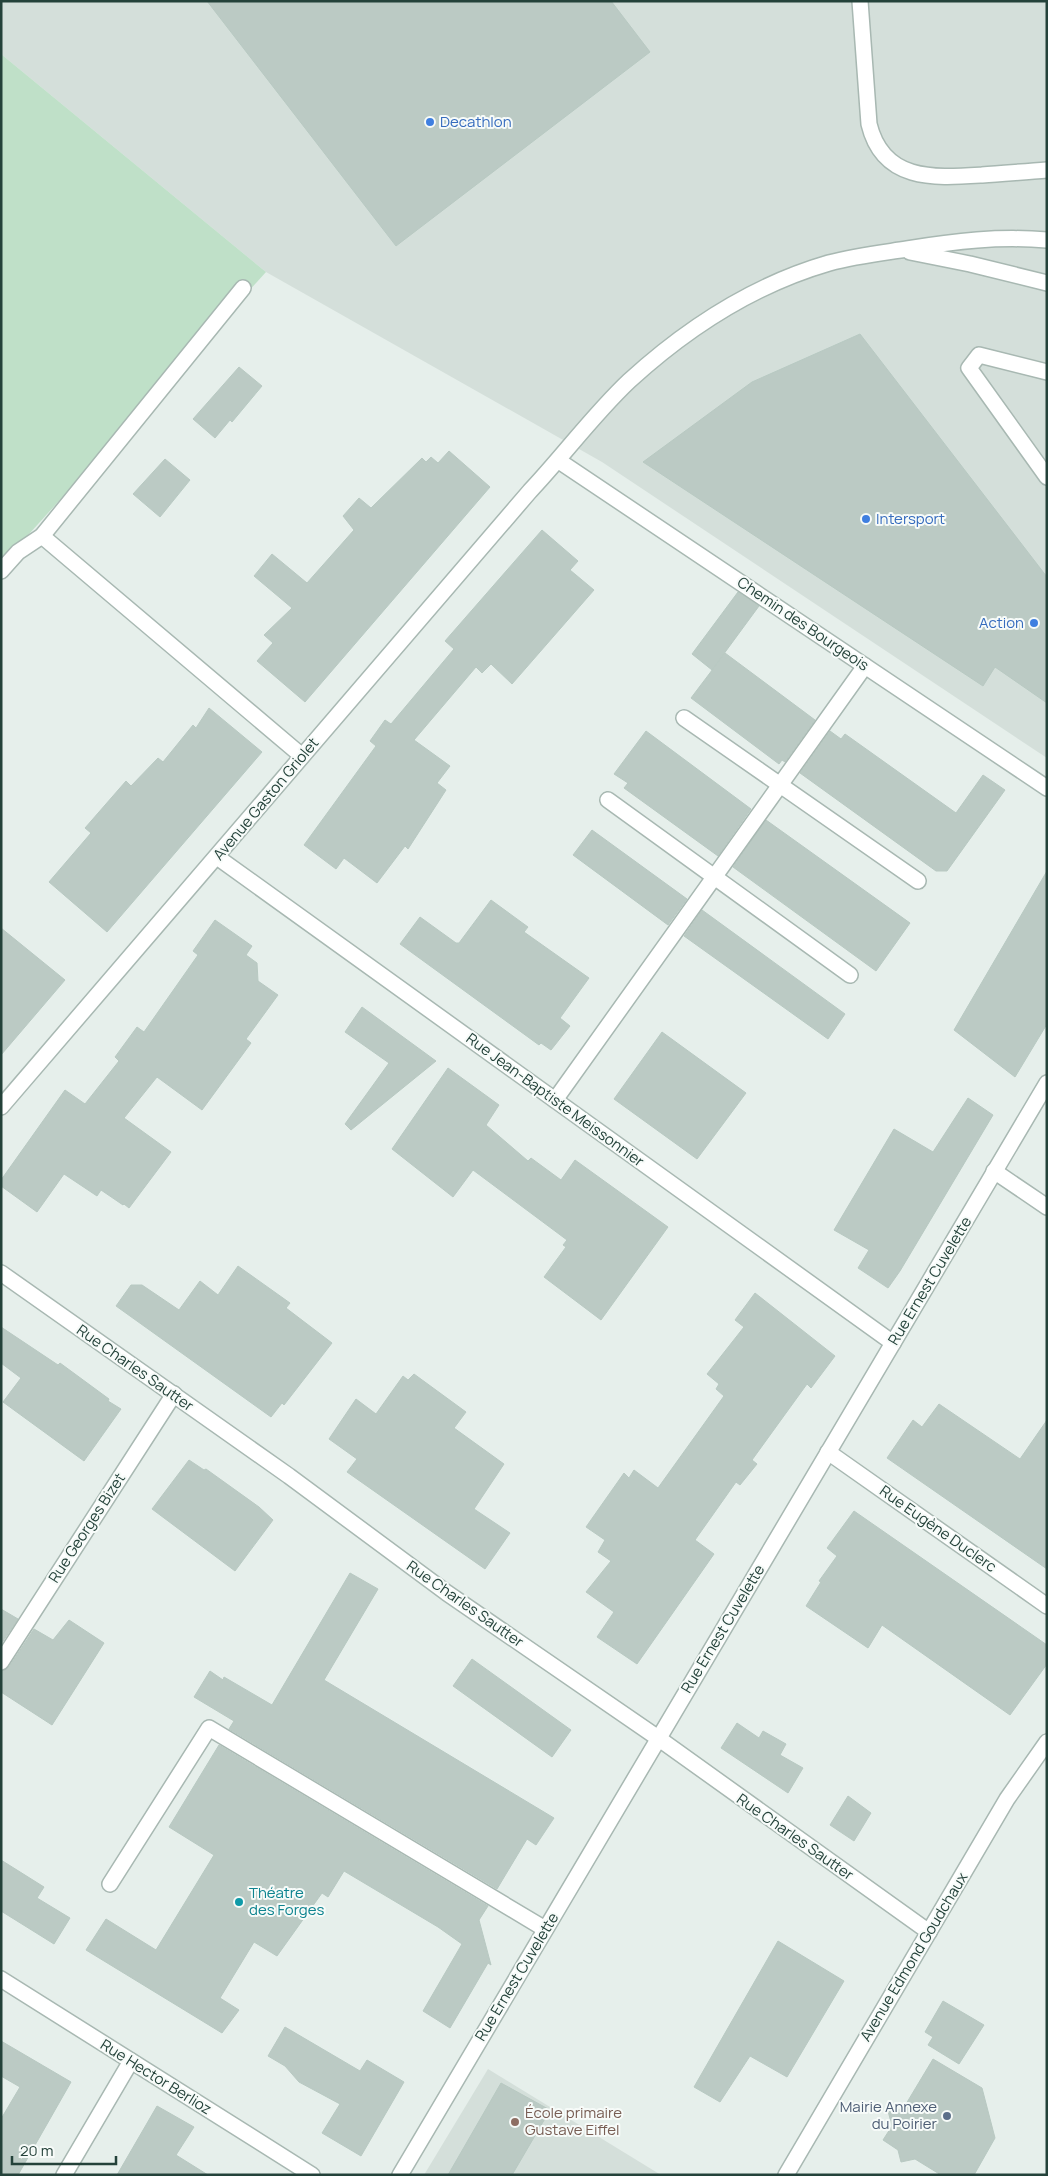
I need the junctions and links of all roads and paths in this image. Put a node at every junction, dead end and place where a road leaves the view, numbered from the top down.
1 (860, 1) edge
2 (1047, 170) edge
3 (1047, 240) edge
4 (902, 250) junction
5 (1047, 284) edge
6 (243, 288) dead end
7 (1047, 372) edge
8 (558, 461) junction
9 (1047, 477) edge
10 (42, 536) junction
11 (1, 571) edge
12 (865, 666) junction
13 (684, 718) dead end
14 (302, 756) junction
15 (780, 785) junction
16 (1047, 788) edge
17 (608, 800) dead end
18 (217, 857) junction
19 (714, 878) junction
20 (918, 882) dead end
21 (850, 975) dead end
22 (1047, 1083) edge
23 (555, 1100) junction
24 (1, 1107) edge
25 (994, 1171) junction
26 (1047, 1207) edge
27 (1, 1273) edge
28 (893, 1343) junction
29 (174, 1394) junction
30 (828, 1452) junction
31 (1047, 1606) edge
32 (1, 1662) edge
33 (658, 1738) junction
34 (1047, 1742) edge
35 (110, 1884) dead end
36 (545, 1929) junction
37 (929, 1932) junction
38 (1, 1979) edge
39 (131, 2061) junction
40 (64, 2175) edge
41 (312, 2175) edge
42 (400, 2175) edge
43 (786, 2175) edge

1 - 2 street
3 - 4 street, Avenue Gaston Griolet
4 - 5 street
4 - 8 street, Avenue Gaston Griolet
6 - 10 street
7 - 9 street
8 - 12 street, Chemin des Bourgeois
8 - 14 street, Avenue Gaston Griolet
10 - 11 street
10 - 14 street
12 - 15 street
12 - 16 street, Chemin des Bourgeois
13 - 15 street
14 - 18 street, Avenue Gaston Griolet
15 - 19 street
15 - 20 street
17 - 19 street
18 - 23 street, Rue Jean-Baptiste Meissonnier
18 - 24 street, Avenue Gaston Griolet
19 - 21 street
19 - 23 street
22 - 25 street, Rue Ernest Cuvelette
23 - 28 street, Rue Jean-Baptiste Meissonnier
25 - 26 street
25 - 28 street, Rue Ernest Cuvelette
27 - 29 street, Rue Charles Sautter
28 - 30 street, Rue Ernest Cuvelette
29 - 32 street, Rue Georges Bizet
29 - 33 street, Rue Charles Sautter
30 - 31 street, Rue Eugène Duclerc
30 - 33 street, Rue Ernest Cuvelette
33 - 36 street, Rue Ernest Cuvelette
33 - 37 street, Rue Charles Sautter
34 - 37 street, Avenue Edmond Goudchaux
35 - 36 street
36 - 42 street, Rue Ernest Cuvelette
37 - 43 street, Avenue Edmond Goudchaux
38 - 39 street, Rue Hector Berlioz
39 - 40 street
39 - 41 street, Rue Hector Berlioz

